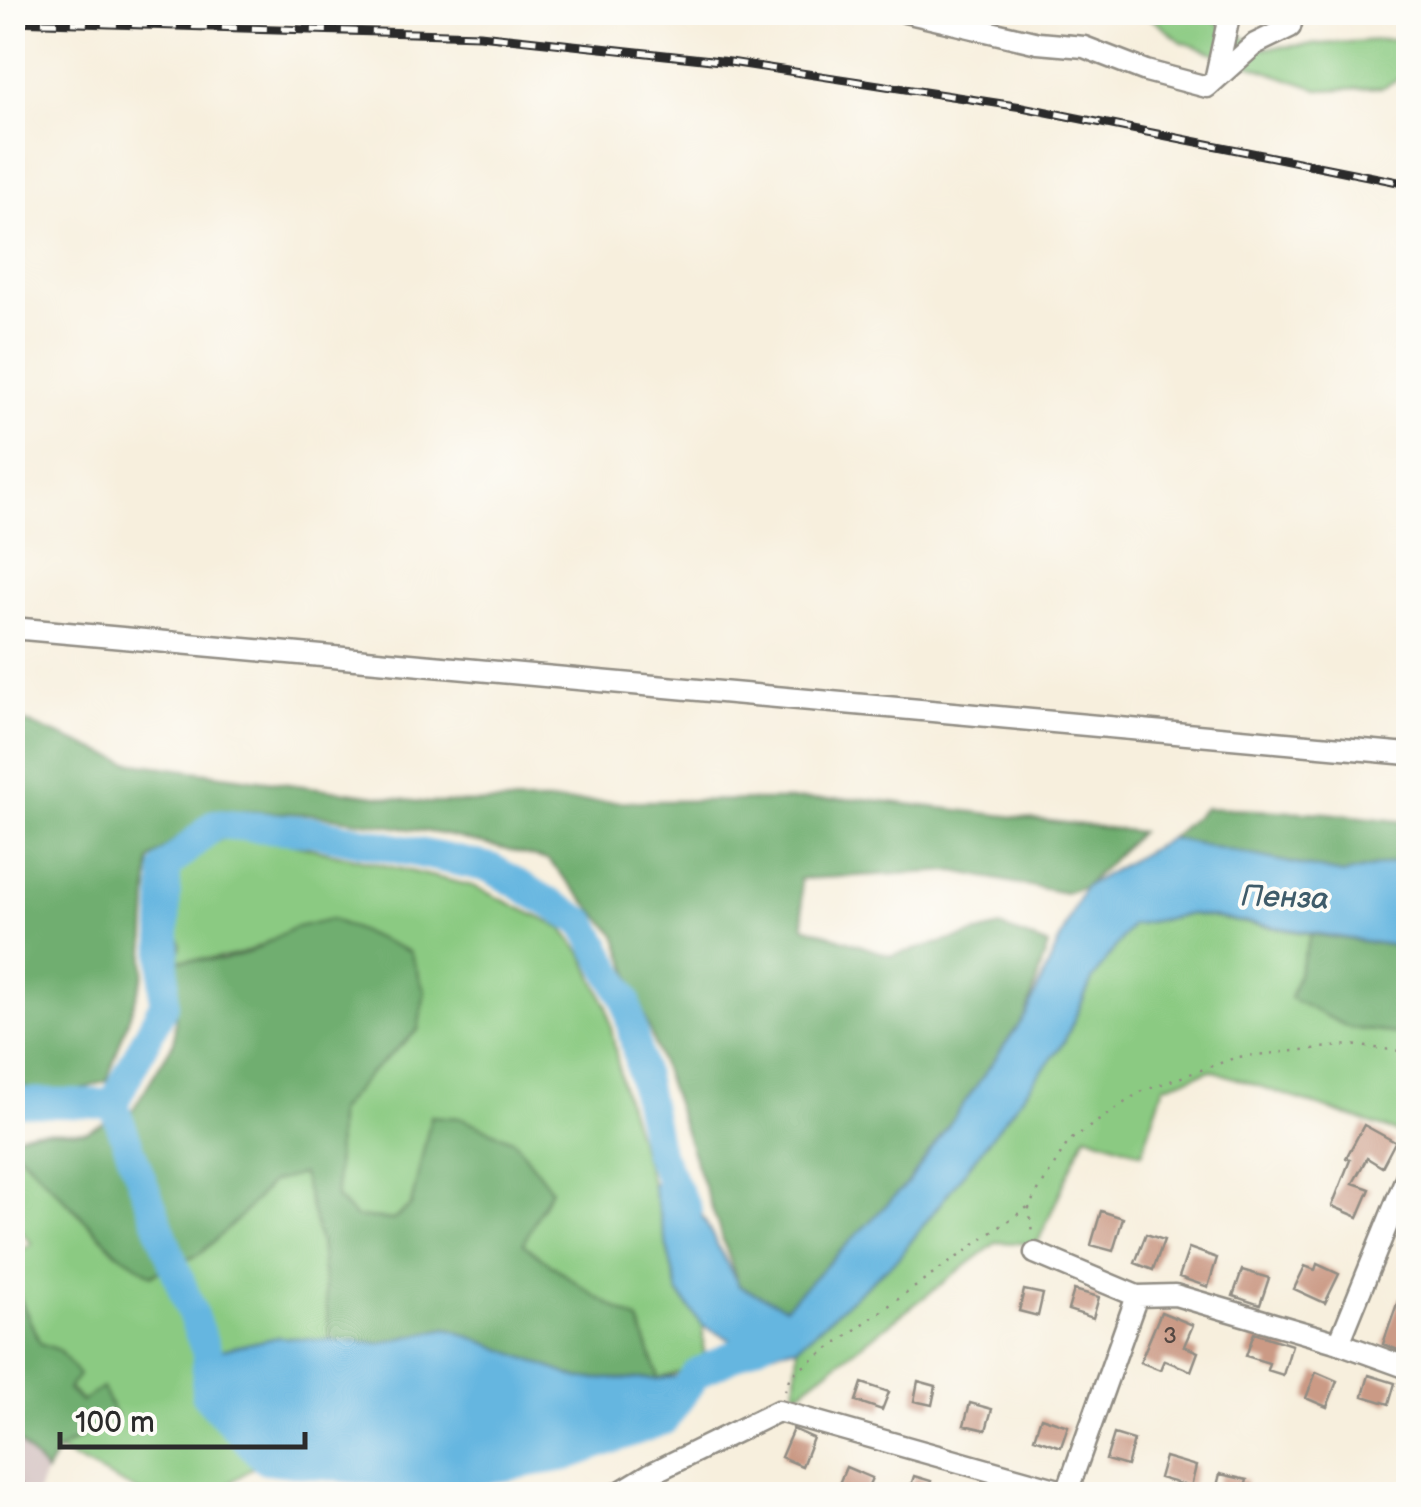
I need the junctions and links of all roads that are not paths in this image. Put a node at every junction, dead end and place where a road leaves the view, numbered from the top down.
1 (904, 12) edge
2 (1230, 12) edge
3 (1294, 12) edge
4 (1216, 76) junction
5 (12, 628) edge
6 (1408, 754) edge
7 (1408, 1173) edge
8 (1035, 1254) road end
9 (1137, 1296) junction
10 (1339, 1343) junction
11 (1408, 1368) edge
12 (12, 1485) edge
13 (1070, 1493) edge
14 (17, 1494) edge
15 (618, 1494) edge

1 - 4 street
2 - 4 street
3 - 4 street
5 - 6 street
7 - 10 street
8 - 9 street
9 - 10 street
9 - 13 street
10 - 11 street
12 - 14 street
13 - 15 street

